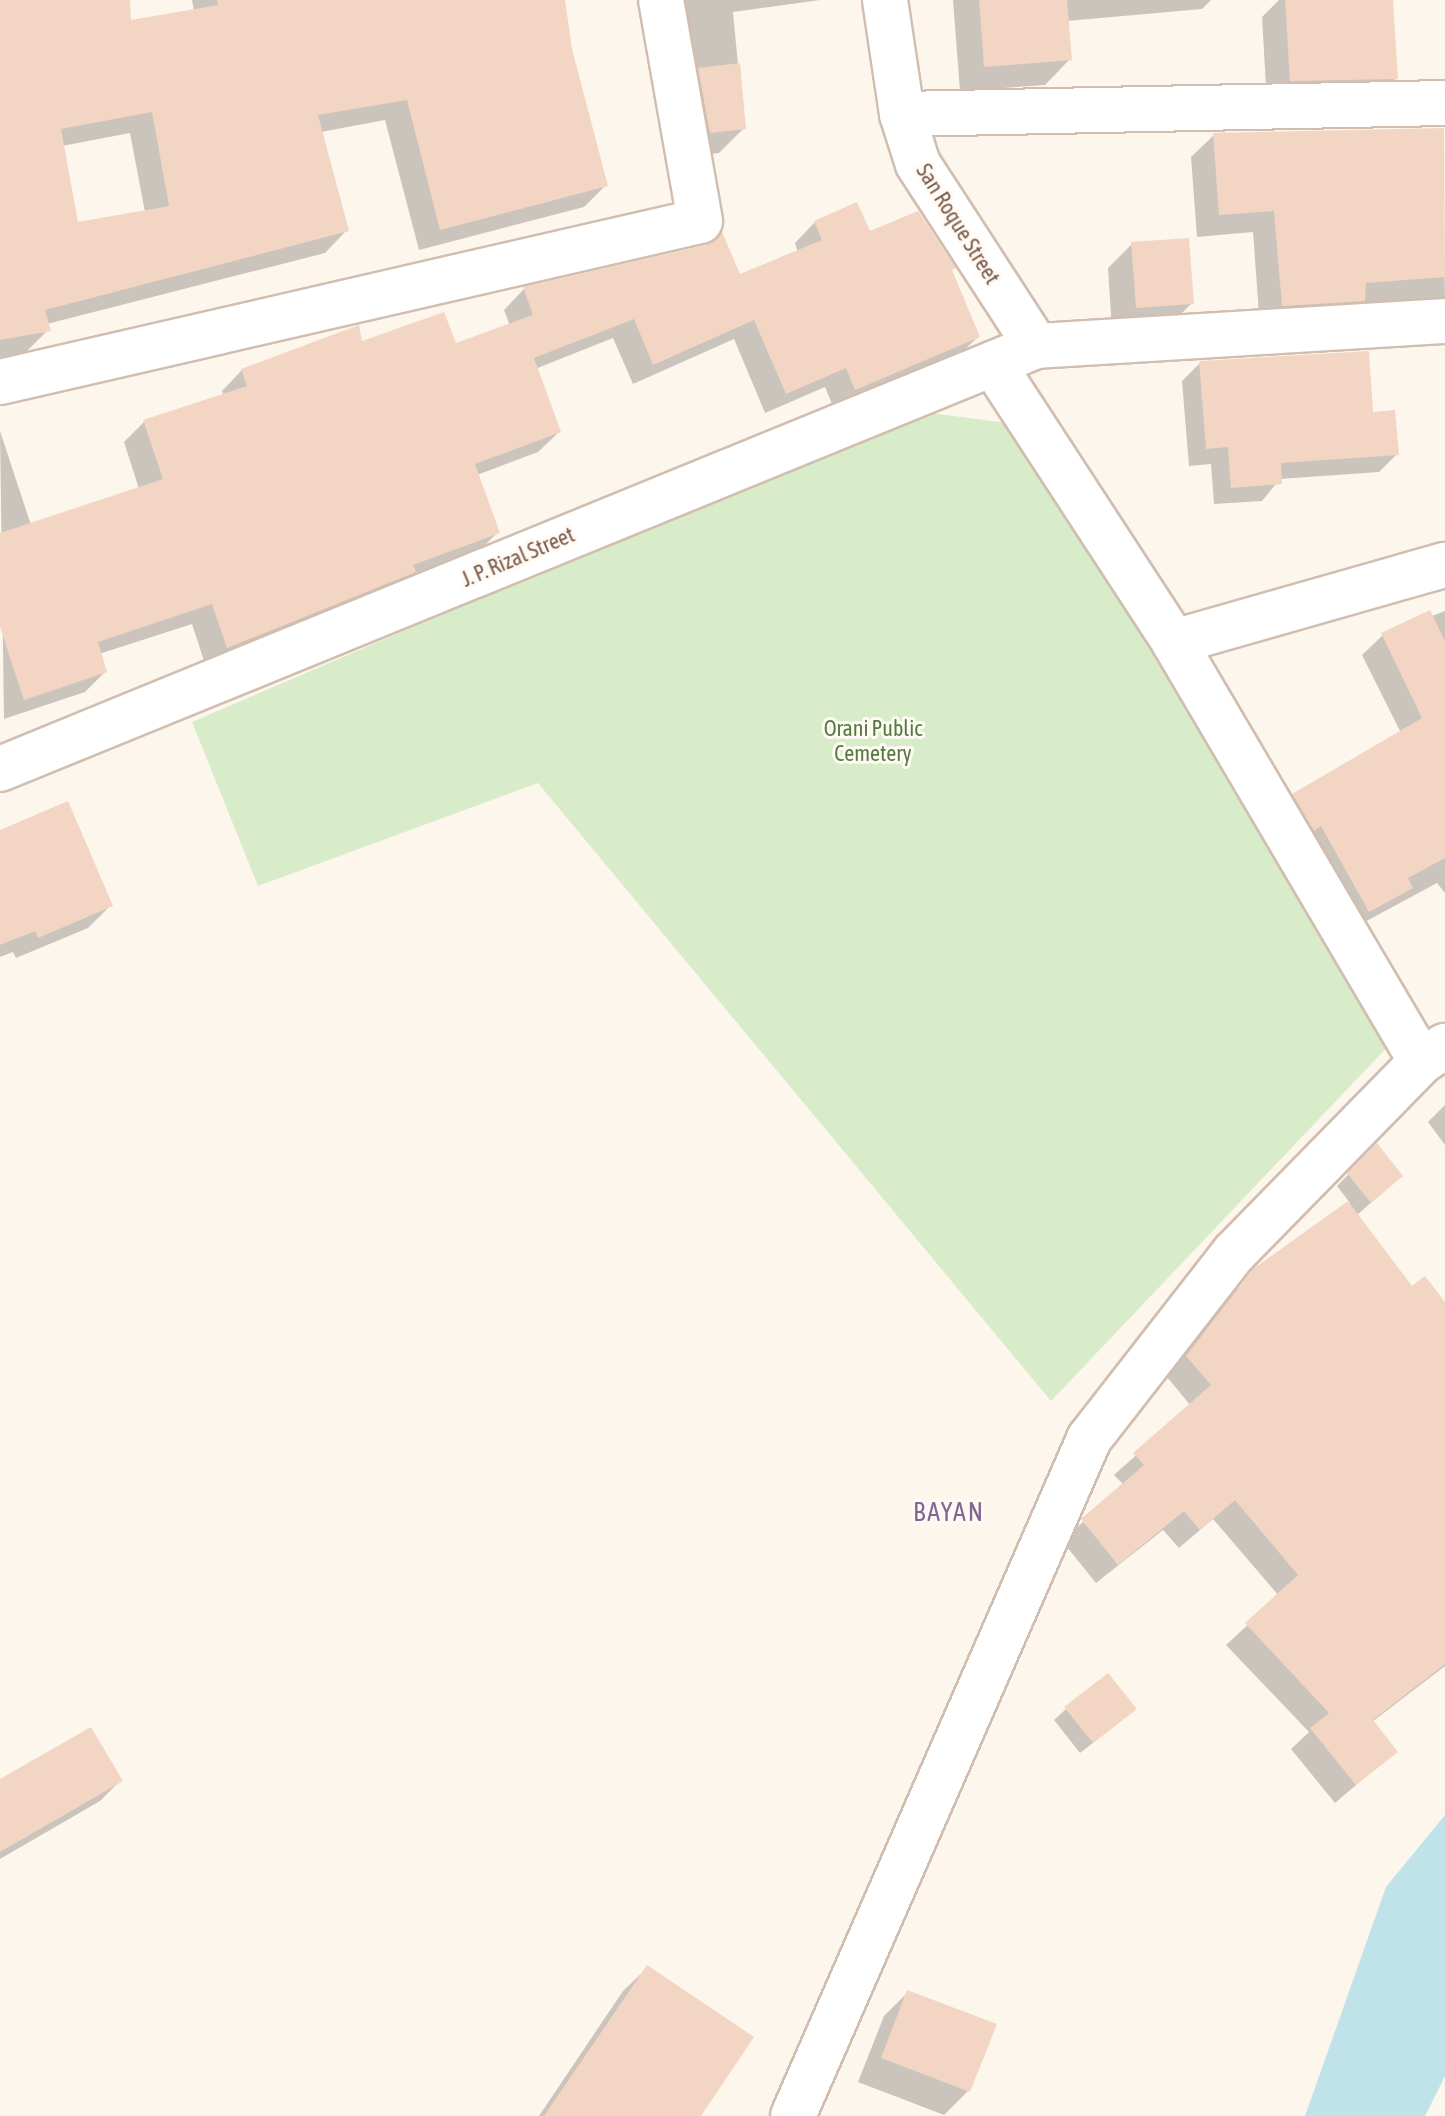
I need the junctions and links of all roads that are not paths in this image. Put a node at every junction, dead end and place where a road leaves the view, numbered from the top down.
1 (661, 0) edge
2 (885, 0) edge
3 (1445, 103) edge
4 (902, 114) junction
5 (1445, 321) edge
6 (1036, 346) junction
7 (993, 364) junction
8 (0, 382) edge
9 (1445, 565) edge
10 (1174, 642) junction
11 (0, 769) edge
12 (1433, 1054) edge
13 (793, 2116) edge

1 - 8 street
2 - 4 street, San Roque Street
3 - 4 street
4 - 6 street, San Roque Street
5 - 6 street, J. P. Rizal Street
6 - 7 street, J. P. Rizal Street
7 - 10 street
7 - 11 street, J. P. Rizal Street
9 - 10 street
10 - 12 street
12 - 13 street

